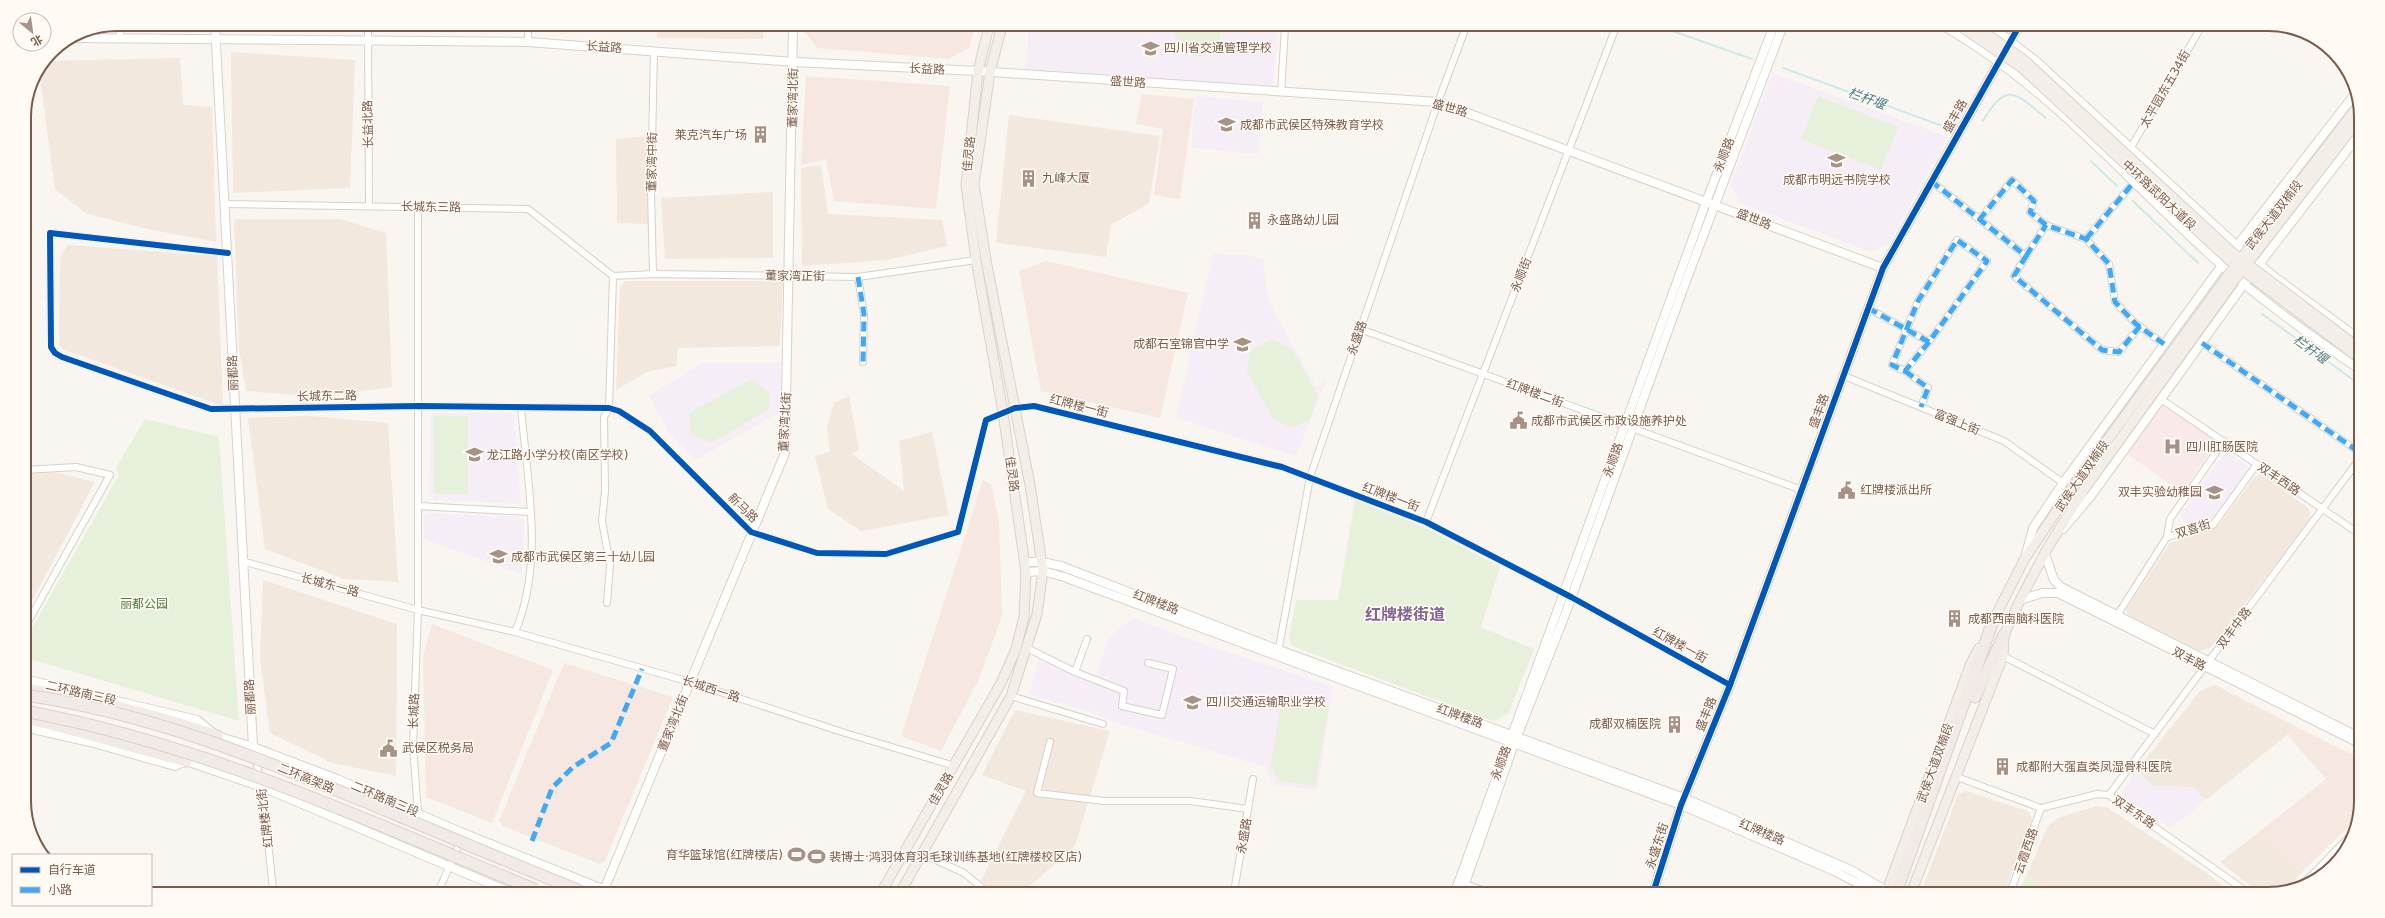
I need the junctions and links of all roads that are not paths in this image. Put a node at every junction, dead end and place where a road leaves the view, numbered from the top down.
1 (120, 31) edge
2 (216, 31) edge
3 (368, 31) edge
4 (528, 31) edge
5 (793, 31) edge
6 (988, 31) edge
7 (1001, 31) edge
8 (1285, 31) edge
9 (1465, 31) edge
10 (1614, 31) edge
11 (1773, 31) edge
12 (1781, 31) edge
13 (1952, 31) edge
14 (1967, 31) edge
15 (1982, 31) edge
16 (1998, 31) edge
17 (2016, 31) edge
18 (2199, 31) edge
19 (84, 38) edge
20 (120, 38) junction
21 (216, 39) junction
22 (2011, 40) junction
23 (367, 42) junction
24 (528, 42) junction
25 (654, 50) junction
26 (1999, 61) junction
27 (794, 62) junction
28 (978, 71) junction
29 (990, 72) junction
30 (1281, 92) junction
31 (2351, 97) edge
32 (1438, 102) junction
33 (2354, 112) edge
34 (2354, 126) edge
35 (2354, 141) edge
36 (2130, 149) junction
37 (1569, 150) junction
38 (1931, 181) junction
39 (2134, 182) junction
40 (1706, 202) junction
41 (226, 204) junction
42 (1715, 205) junction
43 (369, 206) junction
44 (418, 206) junction
45 (1978, 220) junction
46 (2046, 224) junction
47 (2086, 239) junction
48 (2236, 246) junction
49 (228, 253) junction
50 (2026, 256) junction
51 (976, 260) junction
52 (2259, 264) junction
53 (2222, 265) junction
54 (1883, 268) junction
55 (653, 274) junction
56 (613, 276) junction
57 (789, 276) junction
58 (858, 277) junction
59 (2244, 284) junction
60 (1868, 308) junction
61 (2140, 326) junction
62 (1360, 329) junction
63 (1907, 330) junction
64 (2354, 335) edge
65 (1929, 342) junction
66 (2202, 343) junction
67 (2164, 344) junction
68 (2354, 344) edge
69 (2354, 354) edge
70 (863, 362) dead end
71 (2354, 366) edge
72 (1906, 371) junction
73 (1483, 374) junction
74 (1844, 376) junction
75 (2161, 399) junction
76 (419, 406) junction
77 (521, 407) junction
78 (1921, 407) junction
79 (235, 408) junction
80 (609, 408) junction
81 (1015, 408) junction
82 (1003, 413) junction
83 (1629, 427) junction
84 (2224, 441) junction
85 (2354, 449) edge
86 (2257, 464) junction
87 (2354, 466) edge
88 (31, 470) edge
89 (1310, 477) junction
90 (2063, 483) junction
91 (1802, 490) junction
92 (418, 506) junction
93 (2323, 509) junction
94 (530, 512) junction
95 (1426, 522) junction
96 (2354, 530) edge
97 (751, 532) junction
98 (2167, 537) junction
99 (2046, 551) junction
100 (2024, 560) junction
101 (242, 561) junction
102 (1024, 562) junction
103 (1041, 562) junction
104 (1043, 571) junction
105 (1026, 572) junction
106 (1568, 596) junction
107 (2020, 600) junction
108 (608, 603) dead end
109 (418, 610) junction
110 (2118, 614) junction
111 (31, 616) edge
112 (1992, 624) junction
113 (515, 632) junction
114 (2004, 635) junction
115 (1087, 639) dead end
116 (1027, 648) junction
117 (1278, 653) junction
118 (2003, 656) junction
119 (1148, 663) dead end
120 (2207, 664) junction
121 (1075, 672) junction
122 (31, 681) edge
123 (690, 682) junction
124 (1976, 684) junction
125 (1730, 685) junction
126 (31, 690) edge
127 (31, 695) edge
128 (1011, 696) junction
129 (31, 712) edge
130 (31, 720) edge
131 (1103, 724) dead end
132 (31, 729) edge
133 (2155, 734) junction
134 (2354, 735) edge
135 (217, 736) junction
136 (1513, 739) junction
137 (2354, 740) edge
138 (1050, 742) dead end
139 (253, 746) junction
140 (186, 761) junction
141 (955, 766) junction
142 (1957, 777) junction
143 (1253, 779) dead end
144 (262, 787) junction
145 (2109, 795) junction
146 (1683, 802) junction
147 (2041, 808) junction
148 (1248, 809) junction
149 (418, 813) junction
150 (464, 833) junction
151 (2343, 844) edge
152 (921, 853) junction
153 (449, 866) junction
154 (2311, 876) edge
155 (1465, 884) junction
156 (273, 887) edge
157 (440, 887) edge
158 (498, 887) edge
159 (529, 887) edge
160 (571, 887) edge
161 (598, 887) edge
162 (606, 887) edge
163 (884, 887) edge
164 (903, 887) edge
165 (981, 887) edge
166 (1235, 887) edge
167 (1457, 887) edge
168 (1464, 887) edge
169 (1474, 887) edge
170 (1655, 887) edge
171 (1865, 887) edge
172 (1880, 887) edge
173 (1892, 887) edge
174 (1892, 887) edge
175 (1906, 887) edge
176 (1913, 887) edge
177 (2012, 887) edge
178 (2240, 887) edge

1 - 20 street
2 - 21 main road, 丽都路
3 - 23 street, 长益北路
4 - 24 street
5 - 27 main road, 董家湾北街
6 - 28 main road, 佳灵路
7 - 29 main road, 佳灵路
8 - 30 street
9 - 32 street, 永盛路
10 - 37 street, 永顺街
11 - 40 main road, 永顺路
12 - 42 main road
13 - 26 main road
14 - 69 main road, 中环路武阳大道段, bridge
15 - 68 main road, 中环路武阳大道段, bridge
16 - 22 main road
17 - 22 main road, 盛丰路
18 - 36 street, 太平园东五34街
19 - 20 main road, 长益路
20 - 21 main road, 长益路
21 - 23 main road, 长益路
21 - 41 main road, 丽都路
22 - 26 main road, 盛丰路
22 - 36 main road
23 - 24 main road, 长益路
23 - 43 street, 长益北路
24 - 25 main road, 长益路
25 - 27 main road, 长益路
25 - 55 street, 董家湾中街
26 - 38 main road, 盛丰路
26 - 39 main road
27 - 28 main road, 长益路
27 - 57 main road, 董家湾北街
28 - 29 main road, 长益路
28 - 51 main road, 佳灵路
29 - 30 main road, 盛世路
29 - 81 main road, 佳灵路
30 - 32 main road, 盛世路
31 - 48 main road
32 - 37 main road, 盛世路
32 - 62 street, 永盛路
33 - 100 main road, 武侯大道双楠段, bridge
34 - 99 main road, 武侯大道双楠段, bridge
35 - 52 main road
36 - 48 main road
37 - 40 main road, 盛世路
37 - 73 street, 永顺街
38 - 45 street
38 - 54 main road, 盛丰路
39 - 47 street
39 - 53 main road
40 - 42 main road, 盛世路
40 - 83 main road, 永顺路
41 - 43 street, 长城东三路
41 - 49 main road, 丽都路
42 - 54 main road, 盛世路
42 - 83 main road
43 - 44 street, 长城东三路
44 - 56 street, 长城东三路
44 - 76 street, 长城路
45 - 46 street
45 - 50 street
46 - 47 street
46 - 50 street
47 - 61 street
48 - 52 main road
48 - 53 main road
49 - 79 main road, 丽都路
49 - 79 street, 长城东二路
50 - 61 street
51 - 58 street, 董家湾正街
51 - 82 main road, 佳灵路
52 - 59 main road
52 - 64 main road
53 - 59 main road
53 - 67 main road
54 - 60 main road, 盛丰路
55 - 56 street, 董家湾正街
55 - 57 street, 董家湾正街
56 - 80 street
57 - 58 street, 董家湾正街
57 - 97 main road, 董家湾北街
58 - 70 street
59 - 66 main road
59 - 71 main road
60 - 63 street
60 - 74 main road, 盛丰路
61 - 67 street
62 - 73 street, 红牌楼二街
62 - 89 street, 永盛路
63 - 65 street
63 - 65 street
63 - 72 street
65 - 72 street
66 - 75 main road
66 - 85 street
67 - 90 main road
72 - 78 street
73 - 83 street, 红牌楼二街
73 - 95 street, 永顺街
74 - 78 street, 富强上街
74 - 91 main road, 盛丰路
75 - 84 street, 双丰西路
75 - 99 main road
76 - 77 street, 新马路
76 - 79 street, 长城东二路
76 - 92 street, 长城路
77 - 80 street, 新马路
77 - 94 street
78 - 90 street, 富强上街
79 - 101 main road, 丽都路
80 - 97 street, 新马路
80 - 108 street
81 - 82 street, 新马路
81 - 89 street, 红牌楼一街
81 - 103 main road, 佳灵路
82 - 97 street, 新马路
82 - 102 main road, 佳灵路
83 - 91 street, 红牌楼二街
83 - 106 main road, 永顺路
84 - 86 street, 双丰西路
84 - 98 street
86 - 93 street, 双丰西路
86 - 98 street, 双喜街
87 - 93 street, 双丰中路
88 - 111 street
89 - 95 street, 红牌楼一街
89 - 117 street, 永盛路
90 - 100 main road
91 - 125 main road, 盛丰路
92 - 94 street
92 - 109 street, 长城路
93 - 96 street, 双丰西路
93 - 120 street, 双丰中路
94 - 113 street
95 - 106 street, 红牌楼一街
97 - 123 main road, 董家湾北街
98 - 110 street, 双喜街
99 - 107 main road, 武侯大道双楠段
99 - 110 main road, 双丰路
100 - 112 main road, 武侯大道双楠段
101 - 109 street, 长城东一路
101 - 139 main road, 丽都路
102 - 103 main road, 红牌楼路
102 - 105 main road, 佳灵路
103 - 104 main road, 佳灵路
103 - 117 main road, 红牌楼路
104 - 105 main road, 红牌楼路
104 - 116 main road, 佳灵路
104 - 117 main road, 红牌楼路
105 - 141 main road, 佳灵路
106 - 125 street, 红牌楼一街
106 - 136 main road, 永顺路
107 - 114 main road, 武侯大道双楠段
107 - 120 main road, 双丰路
109 - 113 street, 长城西一路
109 - 149 street, 长城路
110 - 120 main road, 双丰路
112 - 124 highway
112 - 173 main road, 武侯大道双楠段
113 - 123 street, 长城西一路
114 - 118 main road, 武侯大道双楠段
114 - 124 highway
115 - 121 street
116 - 121 street
116 - 128 main road, 佳灵路
117 - 136 main road, 红牌楼路
118 - 133 street
118 - 142 main road, 武侯大道双楠段
119 - 121 street
120 - 133 street, 双丰中路
120 - 134 main road, 双丰路
120 - 137 main road, 双丰路
122 - 135 main road, 二环路南三段
123 - 141 street, 长城西一路
123 - 162 main road, 董家湾北街
124 - 174 highway
124 - 175 highway
125 - 146 main road, 盛丰路
126 - 135 highway
127 - 160 highway, 二环高架路, bridge
128 - 131 street
128 - 152 main road, 佳灵路
129 - 159 highway, 二环高架路, bridge
130 - 140 highway
132 - 140 main road
133 - 145 street, 双丰中路
135 - 139 main road, 二环路南三段
136 - 146 main road, 红牌楼路
136 - 155 main road
136 - 167 main road, 永顺路
138 - 148 street
139 - 144 street, 红牌楼北街
139 - 149 main road, 二环路南三段
140 - 144 main road
141 - 163 main road, 佳灵路
142 - 147 street
142 - 176 main road, 武侯大道双楠段
143 - 148 street, 永盛路
144 - 153 main road
144 - 156 street, 红牌楼北街
145 - 147 street, 双丰东路
145 - 178 street, 双丰东路
146 - 170 main road, 永盛东街
146 - 171 main road, 红牌楼路
146 - 172 main road, 红牌楼路
147 - 177 street, 云霞西路
148 - 166 street, 永盛路
149 - 150 main road, 二环路南三段
150 - 153 street
150 - 161 main road, 二环路南三段
151 - 154 street
152 - 164 main road, 佳灵路
152 - 165 street
153 - 157 street
153 - 158 main road
155 - 168 main road
155 - 169 street

